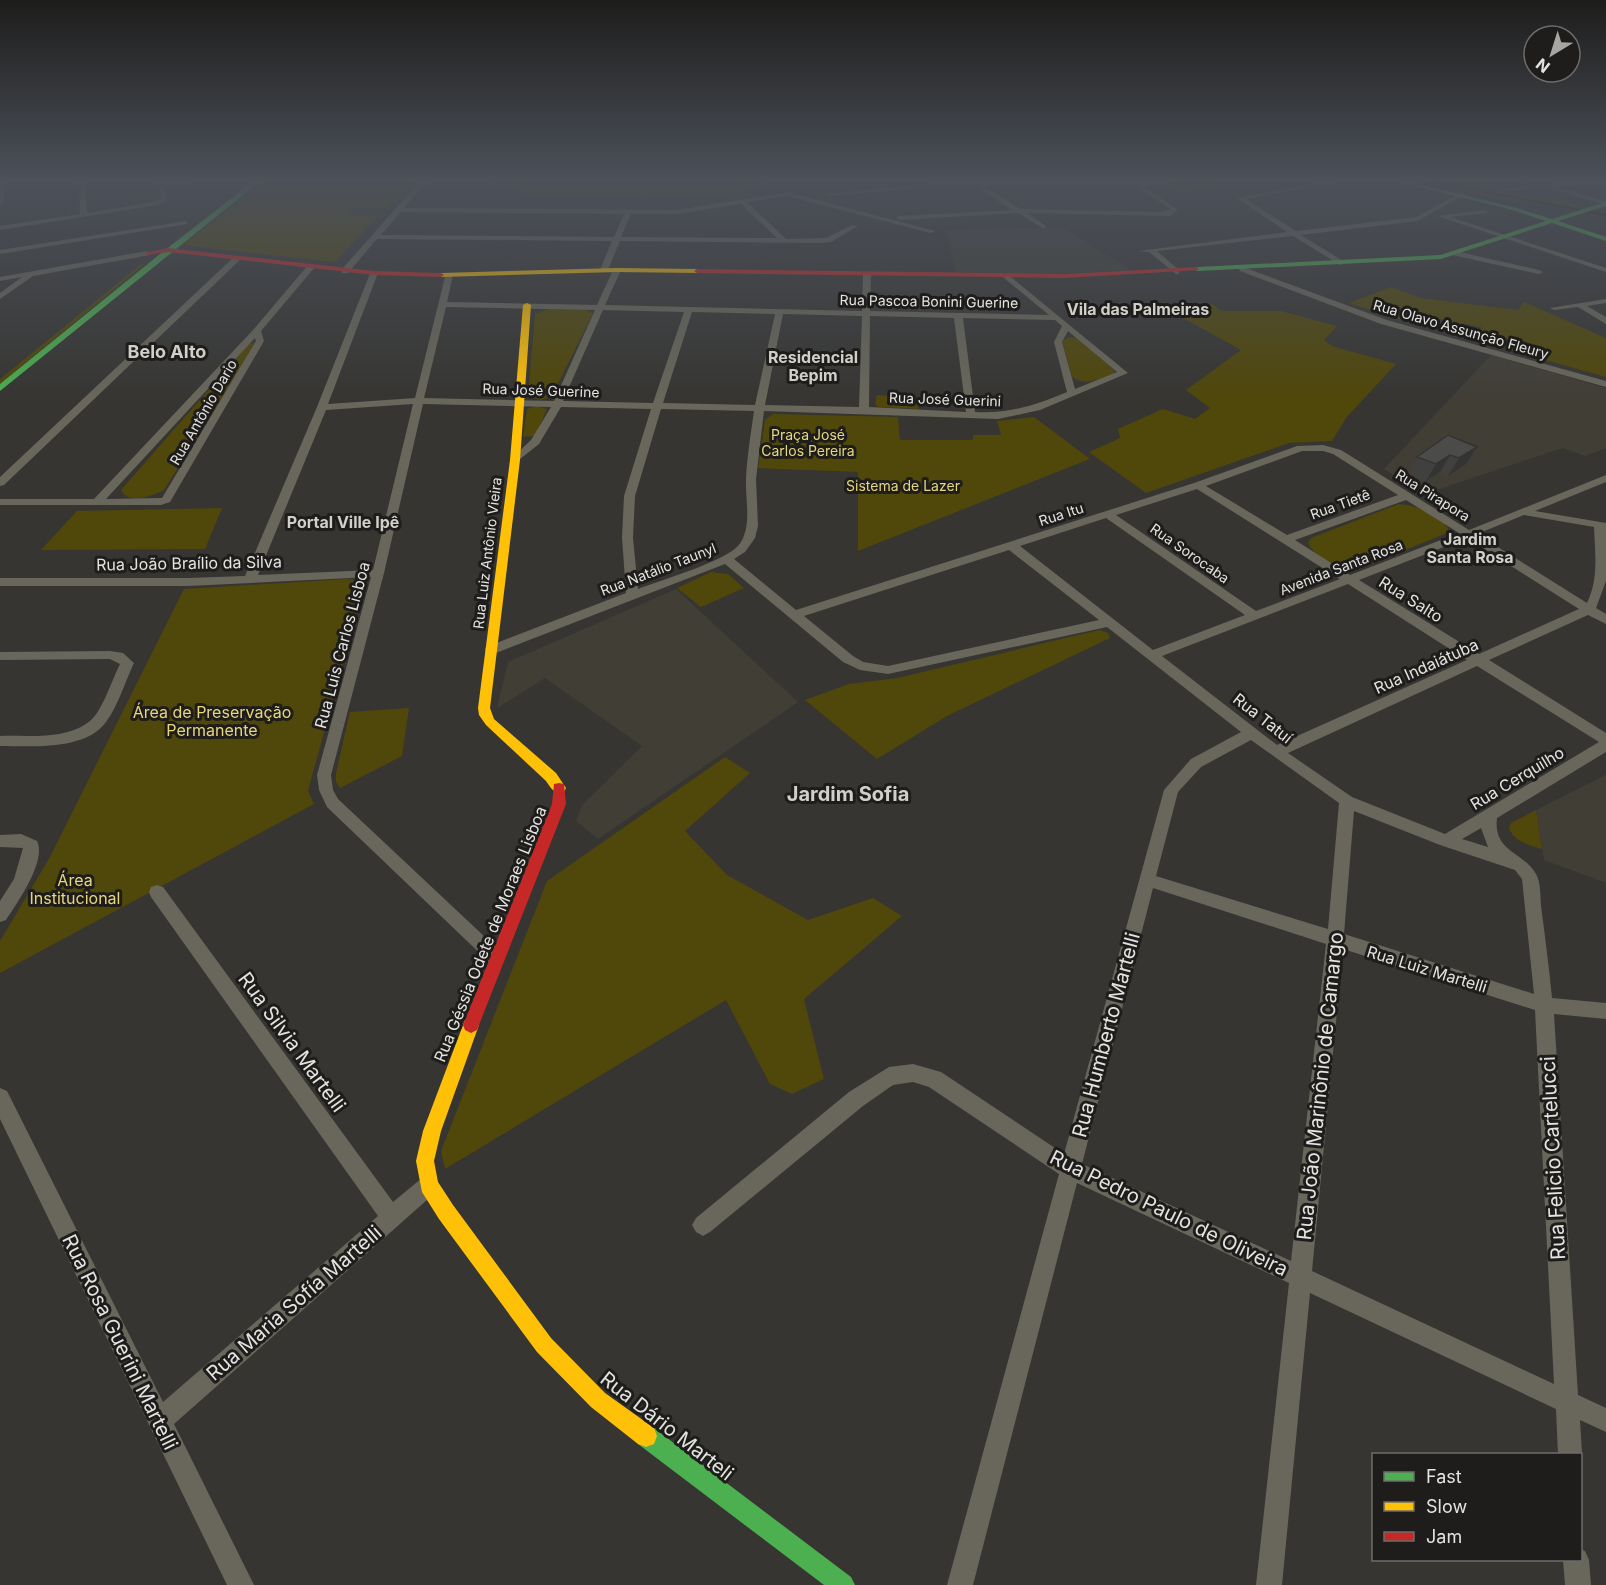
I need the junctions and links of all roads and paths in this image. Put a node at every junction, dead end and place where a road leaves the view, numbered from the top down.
1 (148, 253) edge
2 (165, 253) junction
3 (360, 253) edge
4 (614, 253) edge
5 (1149, 253) edge
6 (1325, 253) edge
7 (1455, 253) joint
8 (1554, 253) edge
9 (145, 255) junction
10 (238, 258) junction
11 (1340, 263) junction
12 (311, 267) junction
13 (1243, 269) junction
14 (610, 270) junction
15 (1606, 270) edge
16 (345, 271) junction
17 (1176, 272) junction
18 (1539, 272) dead end
19 (34, 273) junction
20 (374, 273) junction
21 (867, 274) junction
22 (449, 275) junction
23 (1007, 276) junction
24 (0, 279) edge
25 (0, 297) edge
26 (1606, 301) edge
27 (441, 304) junction
28 (527, 304) junction
29 (1580, 305) junction
30 (601, 306) junction
31 (688, 308) junction
32 (1554, 308) dead end
33 (780, 311) junction
34 (868, 313) junction
35 (958, 315) junction
36 (1056, 318) junction
37 (1606, 321) edge
38 (1066, 327) junction
39 (257, 332) junction
40 (0, 373) edge
41 (1606, 384) edge
42 (0, 388) edge
43 (1072, 394) junction
44 (419, 401) junction
45 (518, 403) junction
46 (557, 405) junction
47 (322, 407) junction
48 (656, 407) junction
49 (759, 409) junction
50 (864, 410) junction
51 (971, 415) junction
52 (1337, 452) joint
53 (515, 460) junction
54 (1606, 478) edge
55 (0, 483) edge
56 (1198, 485) junction
57 (1406, 496) junction
58 (0, 502) edge
59 (97, 502) junction
60 (1522, 512) junction
61 (1108, 515) junction
62 (1603, 525) edge
63 (1468, 534) junction
64 (1285, 540) junction
65 (1012, 546) junction
66 (726, 559) junction
67 (378, 573) junction
68 (250, 579) junction
69 (1349, 580) junction
70 (0, 582) edge
71 (632, 594) junction
72 (1590, 609) junction
73 (794, 615) junction
74 (1255, 616) junction
75 (1606, 620) edge
76 (1109, 622) junction
77 (491, 650) junction
78 (1152, 655) junction
79 (0, 656) edge
80 (1478, 660) junction
81 (1252, 733) junction
82 (1606, 740) edge
83 (0, 741) edge
84 (1606, 745) edge
85 (1276, 752) junction
86 (1347, 801) junction
87 (1490, 815) junction
88 (0, 841) edge
89 (1446, 841) junction
90 (1516, 863) junction
91 (1148, 880) junction
92 (157, 892) dead end
93 (0, 915) edge
94 (1335, 941) junction
95 (496, 958) junction
96 (1544, 1005) junction
97 (1606, 1011) edge
98 (0, 1098) edge
99 (1070, 1169) junction
100 (429, 1185) junction
101 (392, 1218) junction
102 (703, 1225) dead end
103 (1300, 1276) junction
104 (1567, 1400) junction
105 (1606, 1420) edge
106 (160, 1421) junction
107 (1570, 1453) edge
108 (1576, 1561) edge
109 (242, 1585) edge
110 (843, 1585) edge
111 (960, 1585) edge
112 (1269, 1585) edge
113 (1578, 1585) edge

1 - 9 street
2 - 9 street
2 - 10 street
2 - 42 street
3 - 16 street
4 - 14 street
5 - 17 street
6 - 11 street
7 - 11 street
7 - 18 street
8 - 15 street
9 - 19 street
9 - 40 street
10 - 12 street
10 - 55 street
11 - 13 street
12 - 16 street
12 - 39 street
13 - 17 street
13 - 41 street, Rua Olavo Assunção Fleury
14 - 21 street
14 - 22 street
14 - 30 street
16 - 20 street
17 - 23 street
19 - 24 street
19 - 25 street
20 - 22 street
20 - 47 street
21 - 23 street
21 - 34 street
22 - 27 street, Rua Luis Carlos Lisboa
23 - 36 street
26 - 29 street
27 - 28 street, Rua Pascoa Bonini Guerine
27 - 44 street, Rua Luis Carlos Lisboa
28 - 30 street, Rua Pascoa Bonini Guerine
28 - 45 street, Rua Luiz Antônio Vieira
29 - 32 street
29 - 37 street
30 - 31 street, Rua Pascoa Bonini Guerine
30 - 46 street
31 - 33 street, Rua Pascoa Bonini Guerine
31 - 48 street
33 - 34 street, Rua Pascoa Bonini Guerine
33 - 49 street, Rua Natálio Taunyl
34 - 35 street, Rua Pascoa Bonini Guerine
34 - 50 street
35 - 36 street, Rua Pascoa Bonini Guerine
35 - 51 street
36 - 38 street
38 - 43 street
38 - 43 street, Rua José Guerini
39 - 59 street
39 - 59 street, Rua Antônio Dario
43 - 51 street, Rua José Guerini
44 - 45 street, Rua José Guerine
44 - 47 street, Rua José Guerine
44 - 67 street, Rua Luis Carlos Lisboa
45 - 46 street, Rua José Guerine
45 - 53 street, Rua Luiz Antônio Vieira
46 - 48 street, Rua José Guerine
46 - 53 street
47 - 68 street
48 - 49 street, Rua José Guerine
48 - 71 street
49 - 50 street, Rua José Guerini
49 - 66 street, Rua Natálio Taunyl
50 - 51 street, Rua José Guerini
52 - 56 street, Rua Itu
52 - 57 street, Rua Pirapora
53 - 77 street, Rua Luiz Antônio Vieira
54 - 60 street, Avenida Santa Rosa
56 - 61 street, Rua Itu
56 - 64 street, Rua Salto
57 - 63 street, Rua Pirapora
57 - 64 street, Rua Tietê
58 - 59 street
60 - 62 street
60 - 63 street, Avenida Santa Rosa
61 - 65 street, Rua Itu
61 - 74 street, Rua Sorocaba
62 - 72 street
63 - 69 street, Avenida Santa Rosa
63 - 72 street, Rua Pirapora
64 - 69 street, Rua Salto
65 - 73 street, Rua Itu
65 - 76 street, Rua Tatuí
66 - 71 street, Rua Natálio Taunyl
66 - 73 street
67 - 68 street, Rua João Braílio da Silva
67 - 95 street, Rua Luis Carlos Lisboa
68 - 70 street, Rua João Braílio da Silva
69 - 74 street, Avenida Santa Rosa
69 - 80 street, Rua Salto
71 - 77 street, Rua Natálio Taunyl
72 - 75 street, Rua Pirapora
72 - 80 street, Rua Indaiátuba
73 - 76 street
74 - 78 street, Avenida Santa Rosa
76 - 78 street, Rua Tatuí
77 - 95 street, Rua Géssia Odete de Moraes Lisboa
78 - 81 street, Rua Tatuí
79 - 83 street
80 - 82 street, Rua Salto
80 - 85 street, Rua Indaiátuba
81 - 85 street, Rua Tatuí
81 - 91 street, Rua Humberto Martelli
84 - 87 street, Rua Cerquilho
85 - 86 street, Rua Tatuí
86 - 89 street, Rua Tatuí
86 - 94 street, Rua João Marinônio de Camargo
87 - 89 street, Rua Cerquilho
87 - 90 street
88 - 93 street
89 - 90 street, Rua Tatuí
90 - 96 street, Rua Felicio Cartelucci
91 - 94 street, Rua Luiz Martelli
91 - 99 street, Rua Humberto Martelli
92 - 101 street, Rua Silvia Martelli
94 - 96 street, Rua Luiz Martelli
94 - 103 street, Rua João Marinônio de Camargo
95 - 100 street, Rua Géssia Odete de Moraes Lisboa
96 - 97 street, Rua Luiz Martelli
96 - 104 street, Rua Felicio Cartelucci
98 - 106 street, Rua Rosa Guerini Martelli
99 - 102 street, Rua Pedro Paulo de Oliveira
99 - 103 street, Rua Pedro Paulo de Oliveira
99 - 111 street, Rua Humberto Martelli
100 - 101 street, Rua Maria Sofía Martelli
100 - 110 street, Rua Dário Marteli
101 - 106 street, Rua Maria Sofía Martelli
103 - 104 street, Rua Pedro Paulo de Oliveira
103 - 112 street, Rua João Marinônio de Camargo
104 - 105 street, Rua Pedro Paulo de Oliveira
104 - 107 street, Rua Felicio Cartelucci
106 - 109 street, Rua Rosa Guerini Martelli
108 - 113 street

